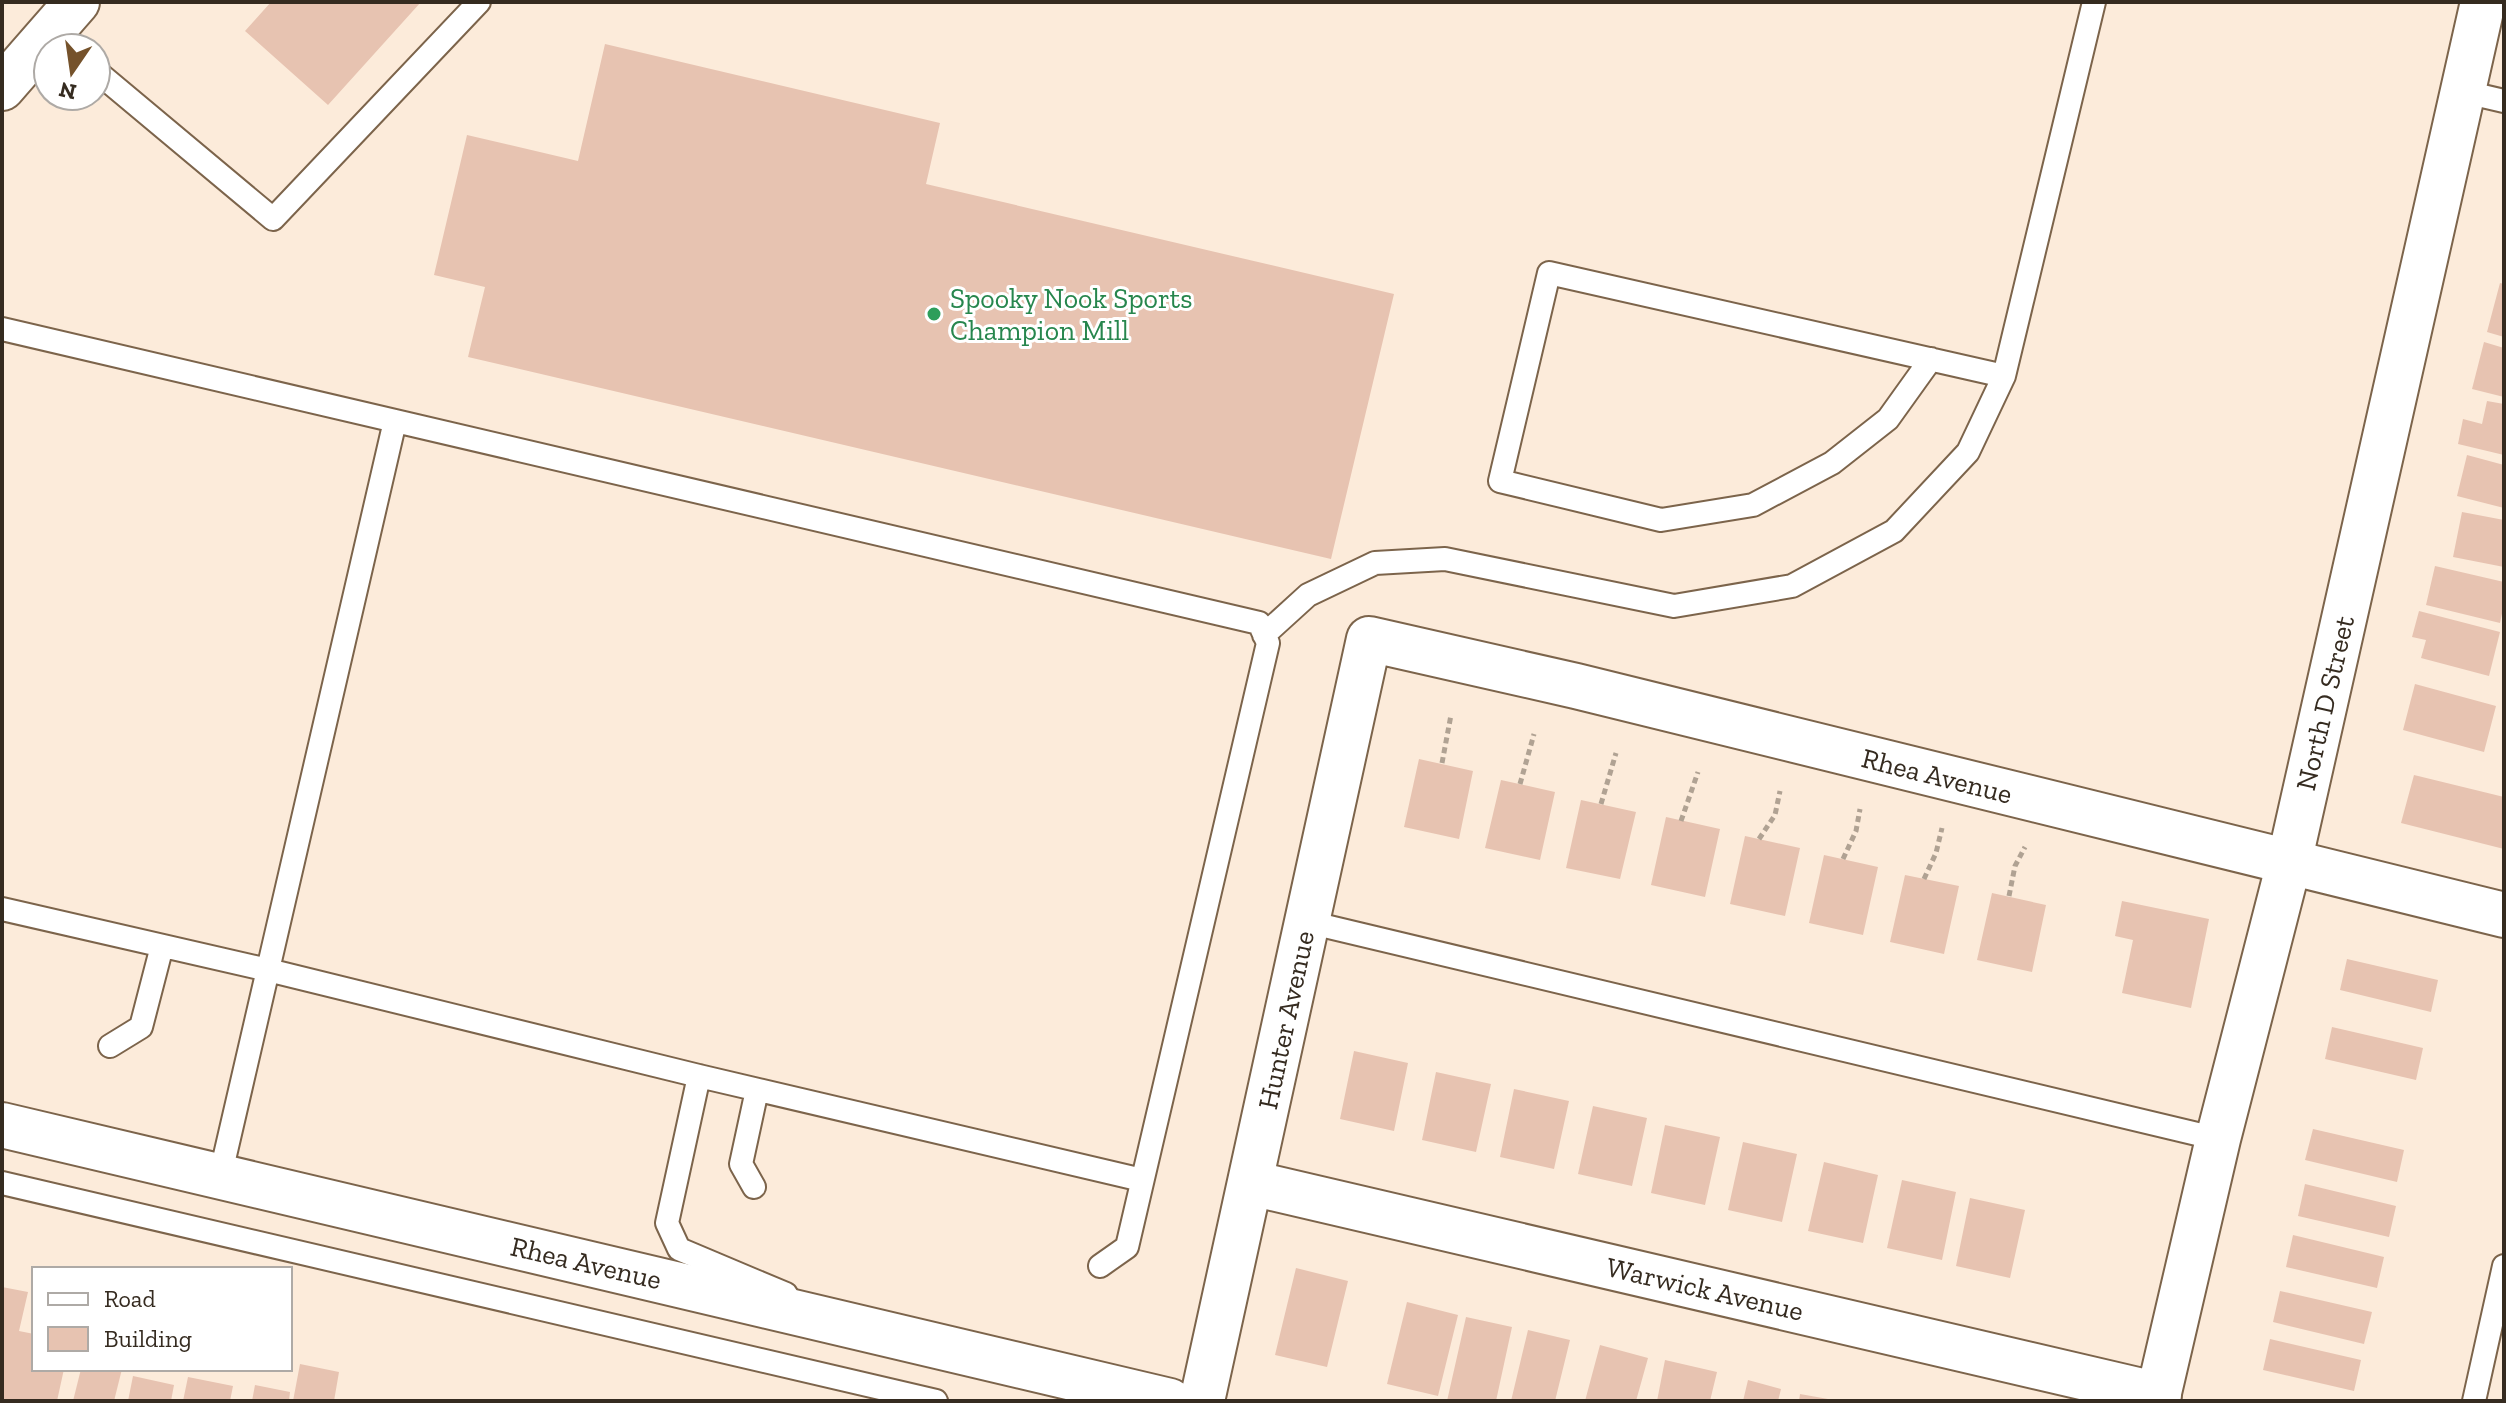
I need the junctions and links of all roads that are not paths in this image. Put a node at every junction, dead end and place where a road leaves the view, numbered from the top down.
1 (479, 2) edge
2 (2094, 2) edge
3 (2483, 2) edge
4 (66, 28) edge
5 (112, 84) edge
6 (2, 88) edge
7 (2461, 91) junction
8 (2504, 101) edge
9 (2, 329) edge
10 (1931, 359) junction
11 (2004, 376) junction
12 (395, 421) junction
13 (1264, 635) junction
14 (1369, 639) joint
15 (2289, 863) junction
16 (2, 909) edge
17 (2504, 915) edge
18 (1308, 922) junction
19 (162, 946) junction
20 (268, 970) junction
21 (110, 1046) dead end
22 (699, 1076) junction
23 (757, 1090) junction
24 (2, 1125) edge
25 (2218, 1139) junction
26 (220, 1177) junction
27 (1142, 1180) junction
28 (2, 1183) edge
29 (1251, 1183) junction
30 (754, 1187) dead end
31 (1100, 1266) dead end
32 (2504, 1266) edge
33 (852, 1326) junction
34 (2158, 1398) edge
35 (936, 1401) edge
36 (1170, 1401) edge
37 (1202, 1401) edge
38 (2474, 1401) edge

1 - 5 lane
2 - 11 lane
3 - 7 street, North D Street
4 - 6 street
7 - 8 lane
7 - 15 street, North D Street
9 - 12 lane
10 - 10 lane
10 - 11 lane
11 - 13 lane
12 - 13 lane
12 - 20 lane
13 - 27 lane
14 - 15 street, Rhea Avenue
14 - 18 street, Hunter Avenue
15 - 17 street, Rhea Avenue
15 - 25 street, North D Street
16 - 19 lane
18 - 25 lane
18 - 29 street, Hunter Avenue
19 - 20 lane
19 - 21 lane
20 - 22 lane
20 - 26 lane
22 - 23 lane
22 - 33 lane
23 - 27 lane
23 - 30 lane
24 - 26 street, Rhea Avenue
25 - 34 street, North D Street
26 - 33 street, Rhea Avenue
27 - 31 lane
28 - 35 lane
29 - 34 street, Warwick Avenue
29 - 37 street, Hunter Avenue
32 - 38 lane
33 - 36 street, Rhea Avenue

